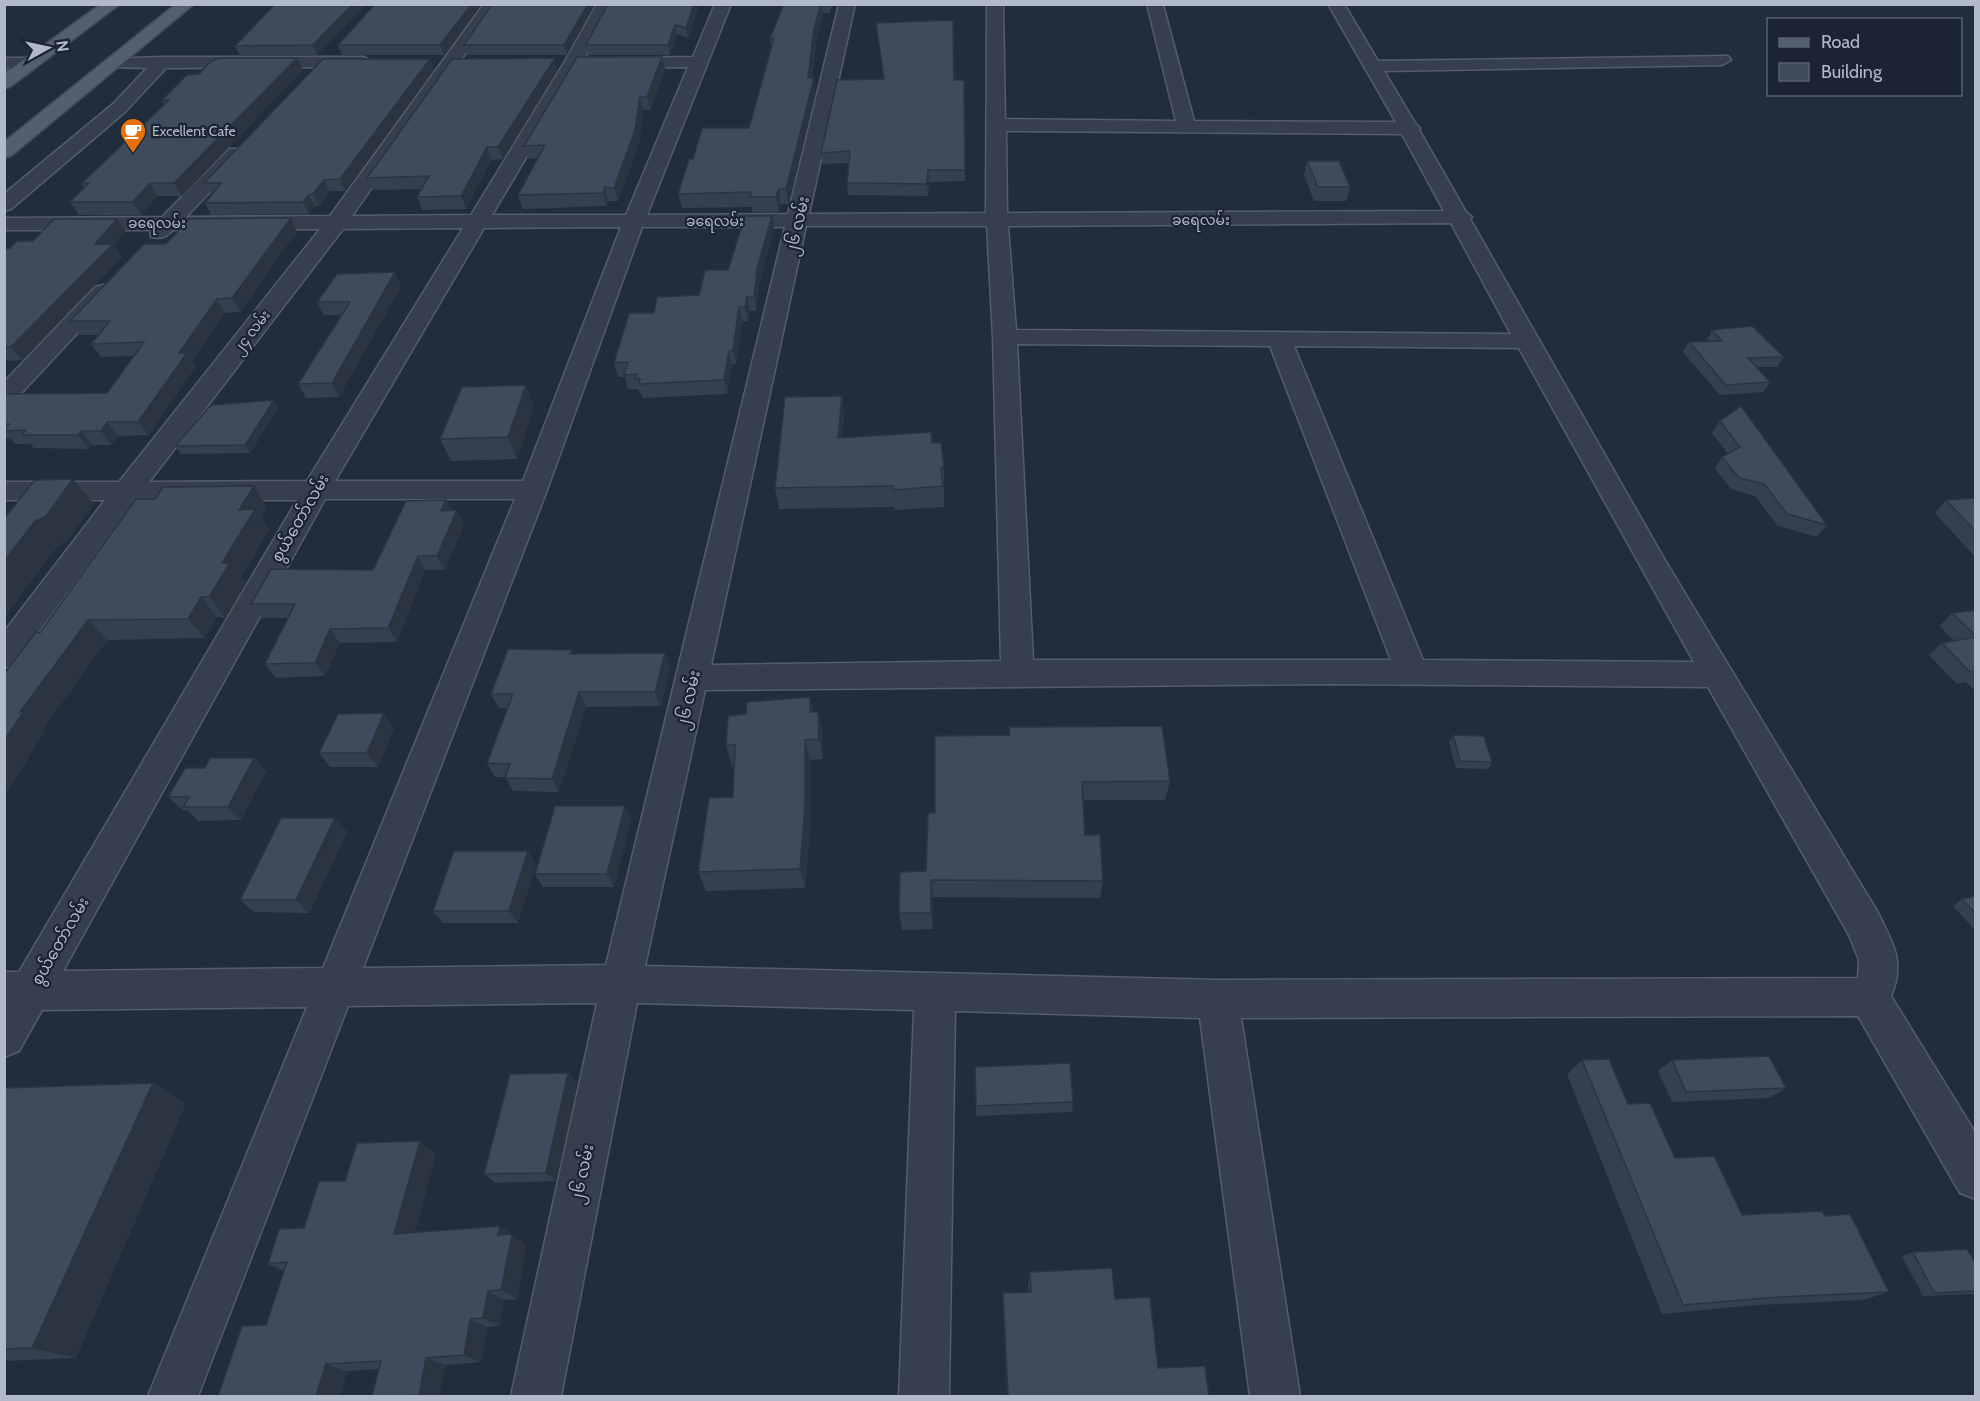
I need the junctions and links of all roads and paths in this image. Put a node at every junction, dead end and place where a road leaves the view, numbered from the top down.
1 (112, 4) edge
2 (186, 4) edge
3 (492, 4) edge
4 (605, 4) edge
5 (723, 4) edge
6 (847, 4) edge
7 (995, 4) edge
8 (1154, 4) edge
9 (1169, 4) edge
10 (1336, 4) edge
11 (340, 46) edge
12 (1722, 60) dead end
13 (162, 62) junction
14 (325, 62) junction
15 (382, 62) edge
16 (699, 62) junction
17 (4, 63) edge
18 (32, 63) junction
19 (114, 63) junction
20 (582, 63) junction
21 (1373, 66) junction
22 (309, 79) edge
23 (4, 83) edge
24 (998, 125) junction
25 (1186, 125) junction
26 (1411, 128) junction
27 (251, 138) edge
28 (4, 152) edge
29 (4, 206) edge
30 (1461, 218) junction
31 (798, 220) junction
32 (634, 221) junction
33 (997, 221) junction
34 (168, 222) junction
35 (478, 222) junction
36 (336, 223) junction
37 (4, 224) edge
38 (144, 249) edge
39 (119, 275) edge
40 (1005, 337) junction
41 (1279, 339) junction
42 (1527, 341) junction
43 (4, 397) edge
44 (127, 490) junction
45 (316, 490) junction
46 (533, 490) junction
47 (4, 491) edge
48 (4, 657) edge
49 (1017, 670) junction
50 (1411, 670) junction
51 (1716, 675) junction
52 (693, 678) junction
53 (621, 984) junction
54 (337, 988) junction
55 (18, 991) edge
56 (935, 992) junction
57 (1869, 998) junction
58 (1218, 999) junction
59 (4, 1037) edge
60 (1976, 1177) edge
61 (173, 1396) edge
62 (536, 1396) edge
63 (924, 1396) edge
64 (1275, 1396) edge

1 - 18 main road
2 - 19 main road
3 - 36 street, ၂၄ လမ်း
4 - 20 street, စွယ်တော်လမ်း
5 - 16 street
6 - 31 street, ၂၆ လမ်း
7 - 24 street
8 - 9 street
8 - 25 street
10 - 21 street
11 - 14 street
12 - 21 street
13 - 14 street
13 - 19 street
13 - 29 street
14 - 15 street
14 - 22 street
16 - 20 street
16 - 32 street
17 - 18 street
18 - 23 main road
19 - 28 main road
20 - 35 street, စွယ်တော်လမ်း
21 - 26 street
24 - 25 street
24 - 33 street
25 - 26 street
26 - 30 street
27 - 34 street
30 - 33 street, ခရေလမ်း
30 - 42 street
31 - 32 street, ခရေလမ်း
31 - 33 street, ခရေလမ်း
31 - 52 street, ၂၆ လမ်း
32 - 35 street, ခရေလမ်း
32 - 46 street
33 - 40 street
34 - 36 street, ခရေလမ်း
34 - 37 street, ခရေလမ်း
34 - 38 street
35 - 36 street, ခရေလမ်း
35 - 45 street, စွယ်တော်လမ်း
36 - 44 street, ၂၄ လမ်း
39 - 43 street
40 - 41 street
40 - 49 street
41 - 42 street
41 - 50 street
42 - 51 street
44 - 45 street
44 - 47 street
44 - 48 street, ၂၄ လမ်း
45 - 46 street
45 - 55 street, စွယ်တော်လမ်း
46 - 54 street
49 - 50 street
49 - 52 street
50 - 51 street
51 - 57 street
52 - 53 street, ၂၆ လမ်း
53 - 54 street
53 - 56 street
53 - 62 street, ၂၆ လမ်း
54 - 55 street
54 - 61 street
55 - 59 street, စွယ်တော်လမ်း
56 - 58 street
56 - 63 street
57 - 58 street
57 - 60 street
58 - 64 street

